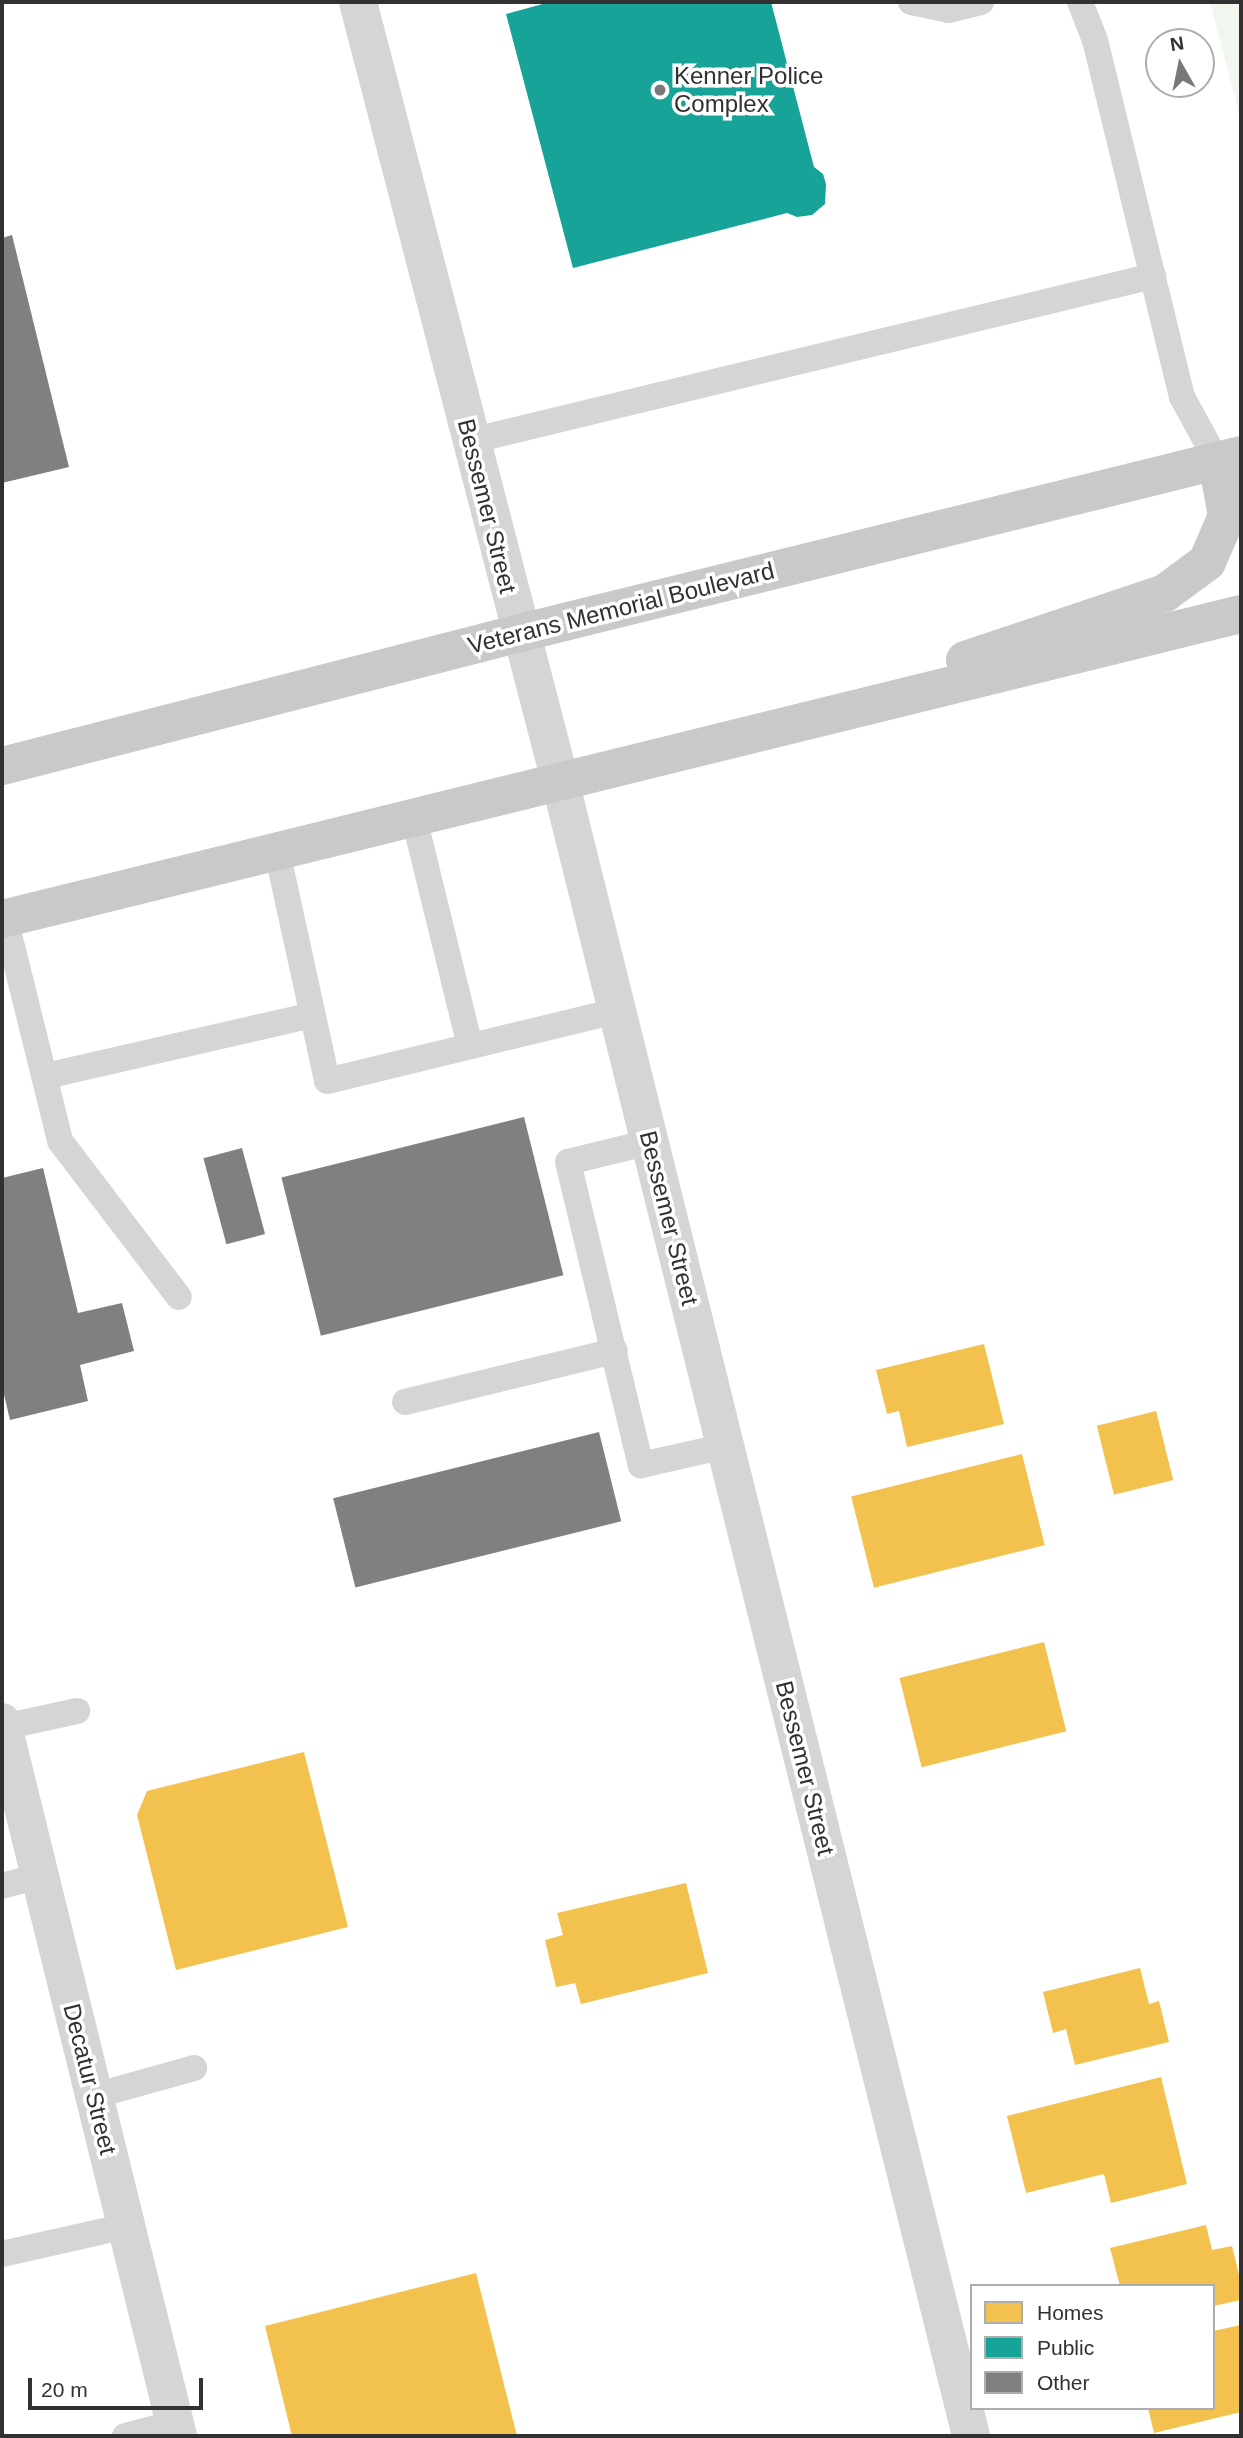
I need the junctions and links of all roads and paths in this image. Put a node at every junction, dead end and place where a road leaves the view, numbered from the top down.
1 (358, 2) edge
2 (911, 2) edge
3 (982, 2) edge
4 (1080, 2) edge
5 (1153, 276) junction
6 (470, 441) junction
7 (1229, 458) edge
8 (1241, 614) edge
9 (520, 633) junction
10 (779, 728) junction
11 (2, 766) edge
12 (560, 781) junction
13 (414, 818) junction
14 (277, 851) junction
15 (3, 918) edge
16 (617, 1011) junction
17 (313, 1015) junction
18 (470, 1046) junction
19 (46, 1076) junction
20 (650, 1142) junction
21 (178, 1297) dead end
22 (615, 1351) junction
23 (405, 1402) dead end
24 (725, 1446) junction
25 (77, 1711) dead end
26 (2, 1725) edge
27 (39, 1876) junction
28 (2, 1886) edge
29 (194, 2068) dead end
30 (94, 2096) junction
31 (126, 2226) junction
32 (2, 2254) edge
33 (176, 2430) edge
34 (125, 2436) edge
35 (971, 2436) edge

1 - 6 street, Bessemer Street
2 - 3 lane
4 - 5 lane
5 - 6 lane
5 - 7 lane
6 - 9 street, Bessemer Street
7 - 9 main road, Veterans Memorial Boulevard
7 - 10 main road
8 - 10 main road
9 - 11 main road, Veterans Memorial Boulevard
9 - 12 street, Bessemer Street
10 - 12 main road
12 - 13 main road
12 - 16 street, Bessemer Street
13 - 14 main road
13 - 18 lane
14 - 15 main road
14 - 17 lane
15 - 19 lane
16 - 18 lane
16 - 20 street, Bessemer Street
17 - 18 lane
17 - 19 lane
19 - 21 lane
20 - 22 lane
20 - 24 street, Bessemer Street
22 - 23 lane
22 - 24 lane
24 - 35 street, Bessemer Street
25 - 26 lane
26 - 27 street, Decatur Street
27 - 28 lane
27 - 30 street, Decatur Street
29 - 30 lane
30 - 31 street, Decatur Street
31 - 32 lane
31 - 33 street, Decatur Street
33 - 34 lane

